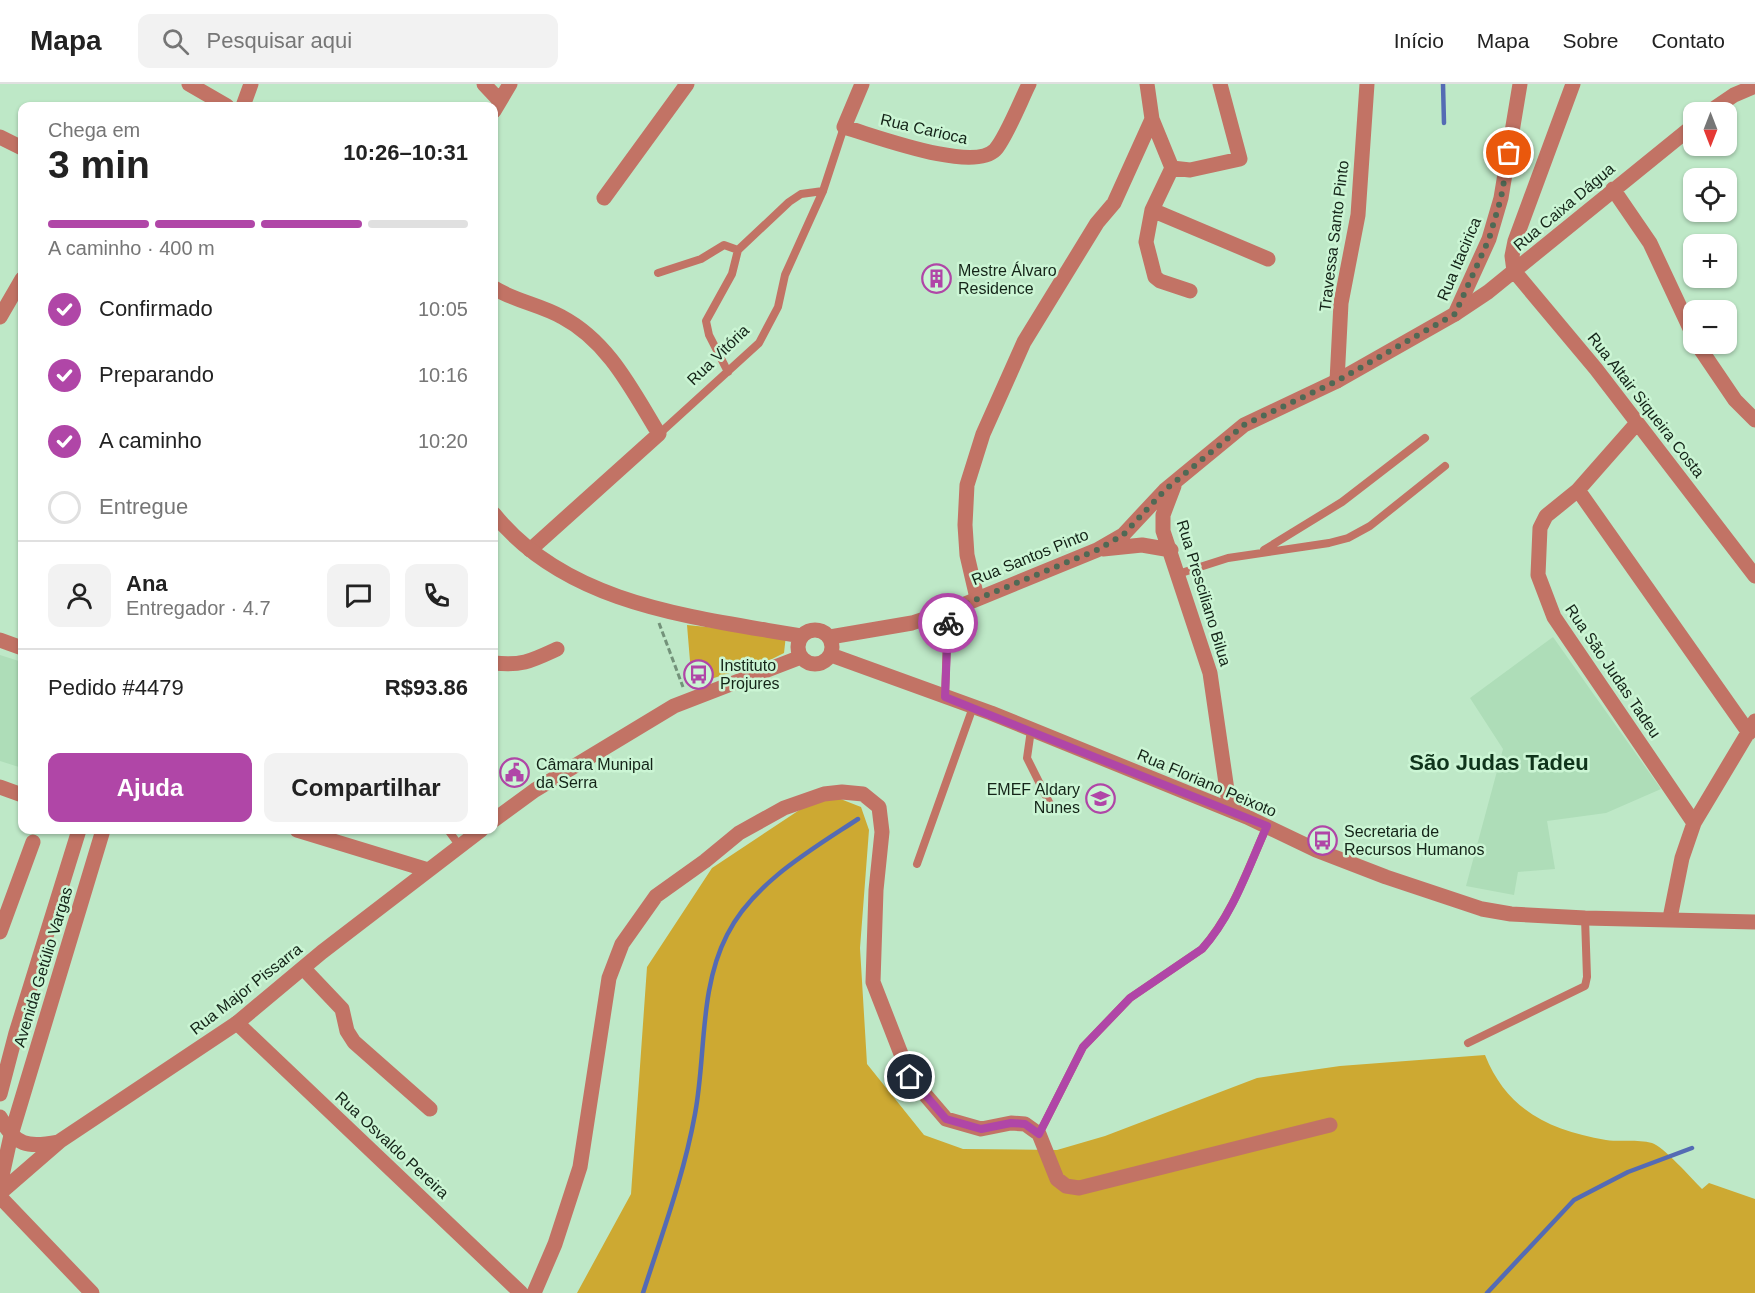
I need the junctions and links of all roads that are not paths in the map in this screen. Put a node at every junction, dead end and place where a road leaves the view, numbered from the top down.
1 (190, 84) edge
2 (251, 84) edge
3 (484, 84) edge
4 (510, 84) edge
5 (687, 84) edge
6 (862, 84) edge
7 (1029, 84) edge
8 (1147, 84) edge
9 (1220, 84) edge
10 (1367, 84) edge
11 (1520, 84) edge
12 (1574, 84) edge
13 (1755, 86) edge
14 (221, 102) edge
15 (244, 102) edge
16 (494, 102) edge
17 (498, 102) edge
18 (1723, 102) edge
19 (1152, 119) junction
20 (844, 127) junction
21 (1683, 133) edge
22 (0, 137) edge
23 (18, 146) edge
24 (1172, 168) junction
25 (1613, 189) junction
26 (823, 192) junction
27 (604, 198) dead end
28 (1152, 210) junction
29 (738, 250) junction
30 (1268, 260) dead end
31 (1513, 264) junction
32 (658, 273) dead end
33 (18, 286) edge
34 (498, 290) edge
35 (1190, 291) dead end
36 (1455, 314) junction
37 (1683, 314) edge
38 (0, 317) edge
39 (1704, 354) edge
40 (728, 372) junction
41 (1337, 381) junction
42 (1755, 420) edge
43 (1637, 423) junction
44 (659, 434) junction
45 (1425, 438) dead end
46 (1445, 466) dead end
47 (1176, 481) junction
48 (1578, 490) junction
49 (498, 518) edge
50 (530, 550) junction
51 (1097, 550) junction
52 (1171, 550) junction
53 (1261, 552) junction
54 (1178, 574) junction
55 (1755, 576) edge
56 (977, 598) junction
57 (948, 611) junction
58 (801, 636) junction
59 (830, 637) junction
60 (0, 640) edge
61 (18, 647) edge
62 (557, 649) dead end
63 (831, 655) junction
64 (801, 657) junction
65 (498, 664) edge
66 (945, 697) junction
67 (973, 707) junction
68 (1752, 727) edge
69 (1031, 730) junction
70 (1225, 774) junction
71 (0, 787) edge
72 (18, 794) edge
73 (1196, 797) junction
74 (1051, 806) dead end
75 (498, 817) edge
76 (1247, 817) junction
77 (1694, 823) junction
78 (1267, 826) junction
79 (78, 834) edge
80 (103, 834) edge
81 (311, 834) edge
82 (451, 834) edge
83 (475, 834) edge
84 (33, 843) dead end
85 (459, 845) junction
86 (396, 861) junction
87 (917, 864) dead end
88 (428, 870) junction
89 (400, 892) junction
90 (1584, 918) junction
91 (1670, 918) junction
92 (1755, 922) edge
93 (0, 932) edge
94 (304, 969) junction
95 (237, 1023) junction
96 (1468, 1043) dead end
97 (0, 1094) edge
98 (430, 1109) dead end
99 (0, 1117) edge
100 (1330, 1125) dead end
101 (1039, 1134) junction
102 (11, 1135) junction
103 (60, 1142) junction
104 (0, 1185) edge
105 (0, 1195) edge
106 (92, 1293) edge
107 (521, 1293) edge
108 (534, 1293) edge

1 - 14 street
2 - 15 street
3 - 16 street
4 - 17 street
5 - 27 street
6 - 20 street
7 - 20 street, Rua Carioca
8 - 19 street
9 - 24 street
10 - 41 street, Travessa Santo Pinto
11 - 36 street, Rua Itacirica
12 - 31 street
13 - 18 street
19 - 24 street
19 - 56 street
20 - 26 lane, Rua Vitória
21 - 25 street, Rua Caixa Dágua
22 - 23 street
24 - 28 street
25 - 31 street, Rua Caixa Dágua
25 - 37 street
26 - 29 lane
26 - 40 lane, Rua Vitória
28 - 30 street
28 - 35 street
29 - 32 lane
29 - 40 lane
31 - 36 street, Rua Caixa Dágua
31 - 43 street, Rua Altair Siqueira Costa
33 - 38 street
34 - 44 street
36 - 41 street, Rua Itacirica
39 - 42 street
40 - 44 lane, Rua Vitória
41 - 47 street
43 - 48 street, Rua São Judas Tadeu
43 - 55 street, Rua Altair Siqueira Costa
44 - 50 street, Rua Vitória
45 - 53 lane
46 - 53 lane
47 - 51 street, Rua Santos Pinto
47 - 52 street, Rua Presciliano Bilua
48 - 68 street
48 - 77 street, Rua São Judas Tadeu
49 - 50 street
50 - 58 street
51 - 52 street
51 - 56 street, Rua Santos Pinto
52 - 54 street, Rua Presciliano Bilua
53 - 54 lane
54 - 70 street, Rua Presciliano Bilua
56 - 57 street, Rua Santos Pinto
57 - 59 street, Rua Santos Pinto
57 - 66 lane
58 - 59 street
58 - 64 street
59 - 63 street
60 - 61 street
62 - 65 street
63 - 64 street
63 - 66 street, Rua Floriano Peixoto
64 - 75 street
66 - 67 street, Rua Floriano Peixoto
67 - 69 street, Rua Floriano Peixoto
67 - 87 lane
68 - 77 street
69 - 73 street, Rua Floriano Peixoto
69 - 74 lane
70 - 73 street
70 - 76 street, Rua Presciliano Bilua
71 - 72 street
73 - 76 street, Rua Floriano Peixoto
76 - 78 street, Rua Floriano Peixoto
77 - 91 street
78 - 90 street, Rua Floriano Peixoto
78 - 101 lane
79 - 97 street, Avenida Getúlio Vargas
80 - 102 street, Avenida Getúlio Vargas
81 - 86 street
82 - 85 lane
83 - 85 street, Rua Major Pissarra
84 - 93 street
85 - 88 street, Rua Major Pissarra
86 - 88 street
86 - 89 street
88 - 89 street, Rua Major Pissarra
89 - 94 street, Rua Major Pissarra
90 - 91 street, Rua Floriano Peixoto
90 - 96 lane
91 - 92 street, Rua Floriano Peixoto
94 - 95 street, Rua Major Pissarra
94 - 98 street
95 - 103 street, Rua Major Pissarra
95 - 107 street, Rua Osvaldo Pereira
99 - 102 street
100 - 101 street
101 - 108 street
102 - 103 street
102 - 104 street, Avenida Getúlio Vargas
103 - 105 street, Rua Major Pissarra
105 - 106 street

